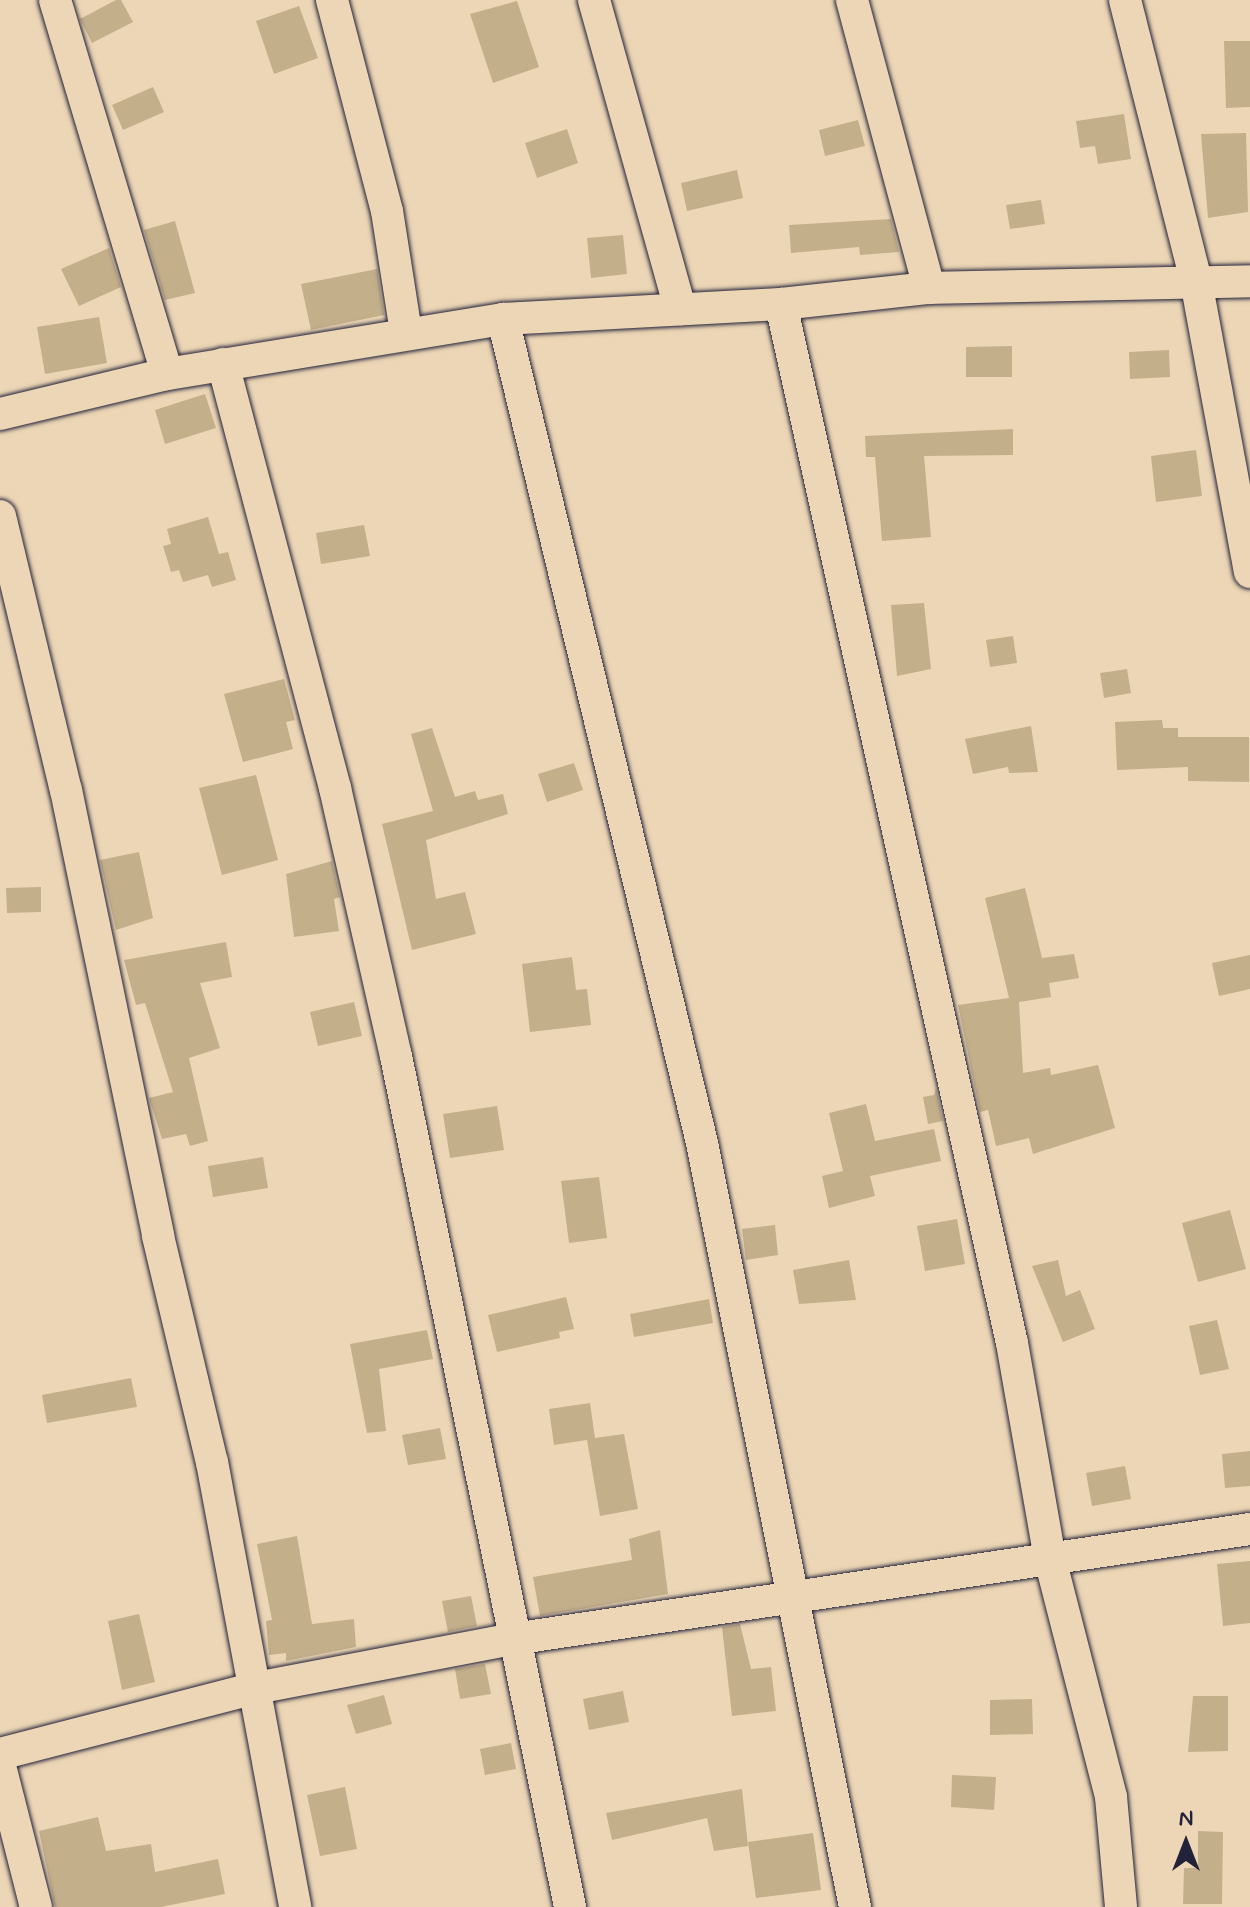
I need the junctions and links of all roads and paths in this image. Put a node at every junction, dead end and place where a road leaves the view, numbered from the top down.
1 (55, 0) edge
2 (332, 0) edge
3 (594, 0) edge
4 (852, 0) edge
5 (1125, 0) edge
6 (1196, 281) junction
7 (1250, 281) edge
8 (929, 288) junction
9 (781, 304) junction
10 (680, 309) junction
11 (503, 319) junction
12 (406, 332) junction
13 (223, 364) junction
14 (167, 374) junction
15 (0, 414) edge
16 (0, 516) edge
17 (1250, 572) edge
18 (1250, 1529) edge
19 (1050, 1559) junction
20 (796, 1595) junction
21 (513, 1639) junction
22 (256, 1688) junction
23 (0, 1754) edge
24 (0, 1766) edge
25 (36, 1907) edge
26 (295, 1907) edge
27 (570, 1907) edge
28 (855, 1907) edge
29 (1121, 1907) edge

1 - 14 street
2 - 12 street
3 - 10 street
4 - 8 street
5 - 6 street
6 - 7 street
6 - 8 street
6 - 17 street
8 - 9 street
9 - 10 street
9 - 19 street
10 - 11 street
11 - 12 street
11 - 20 street
12 - 13 street
13 - 14 street
13 - 21 street
14 - 15 street
16 - 22 street
18 - 19 street
19 - 20 street
19 - 29 street
20 - 21 street
20 - 28 street
21 - 22 street
21 - 27 street
22 - 23 street
22 - 26 street
24 - 25 street

